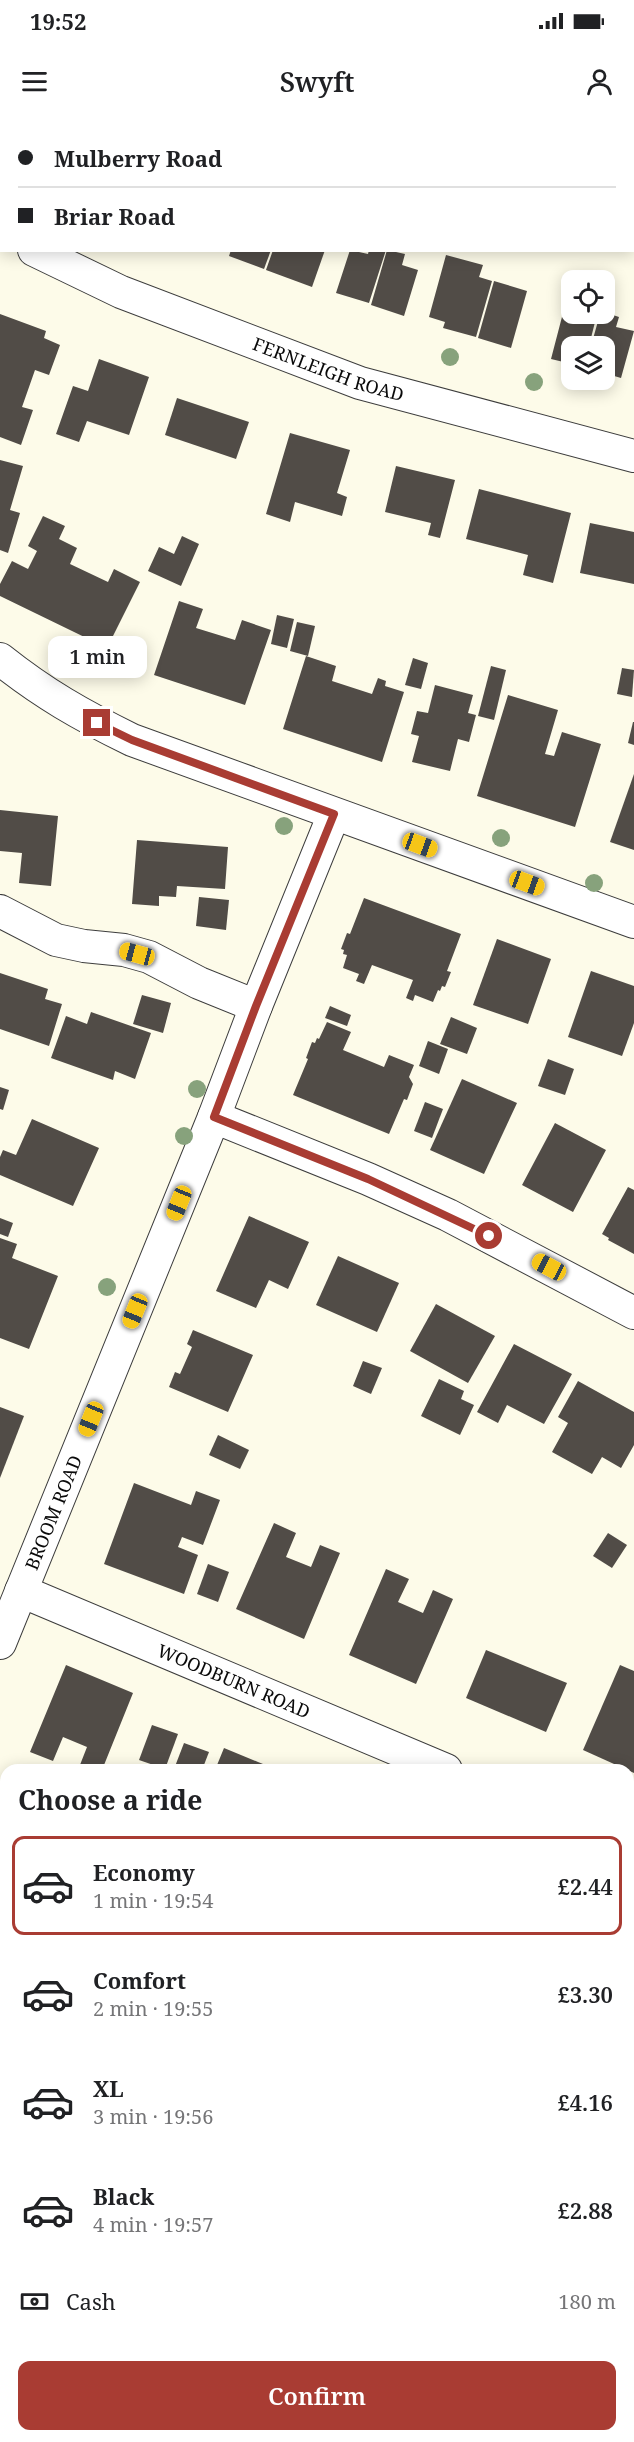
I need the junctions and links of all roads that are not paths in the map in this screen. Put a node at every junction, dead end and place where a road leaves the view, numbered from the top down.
1 (38, 252) edge
2 (634, 456) edge
3 (1, 662) edge
4 (334, 814) junction
5 (0, 911) edge
6 (634, 922) edge
7 (256, 1006) junction
8 (214, 1117) junction
9 (634, 1313) edge
10 (21, 1591) junction
11 (0, 1643) edge
12 (432, 1764) edge

1 - 2 street, FERNLEIGH ROAD
3 - 4 street
4 - 6 street
4 - 7 street, BROOM ROAD
5 - 7 street
7 - 8 street, BROOM ROAD
8 - 9 street
8 - 10 street, BROOM ROAD
10 - 11 street, BROOM ROAD
10 - 12 street, WOODBURN ROAD

